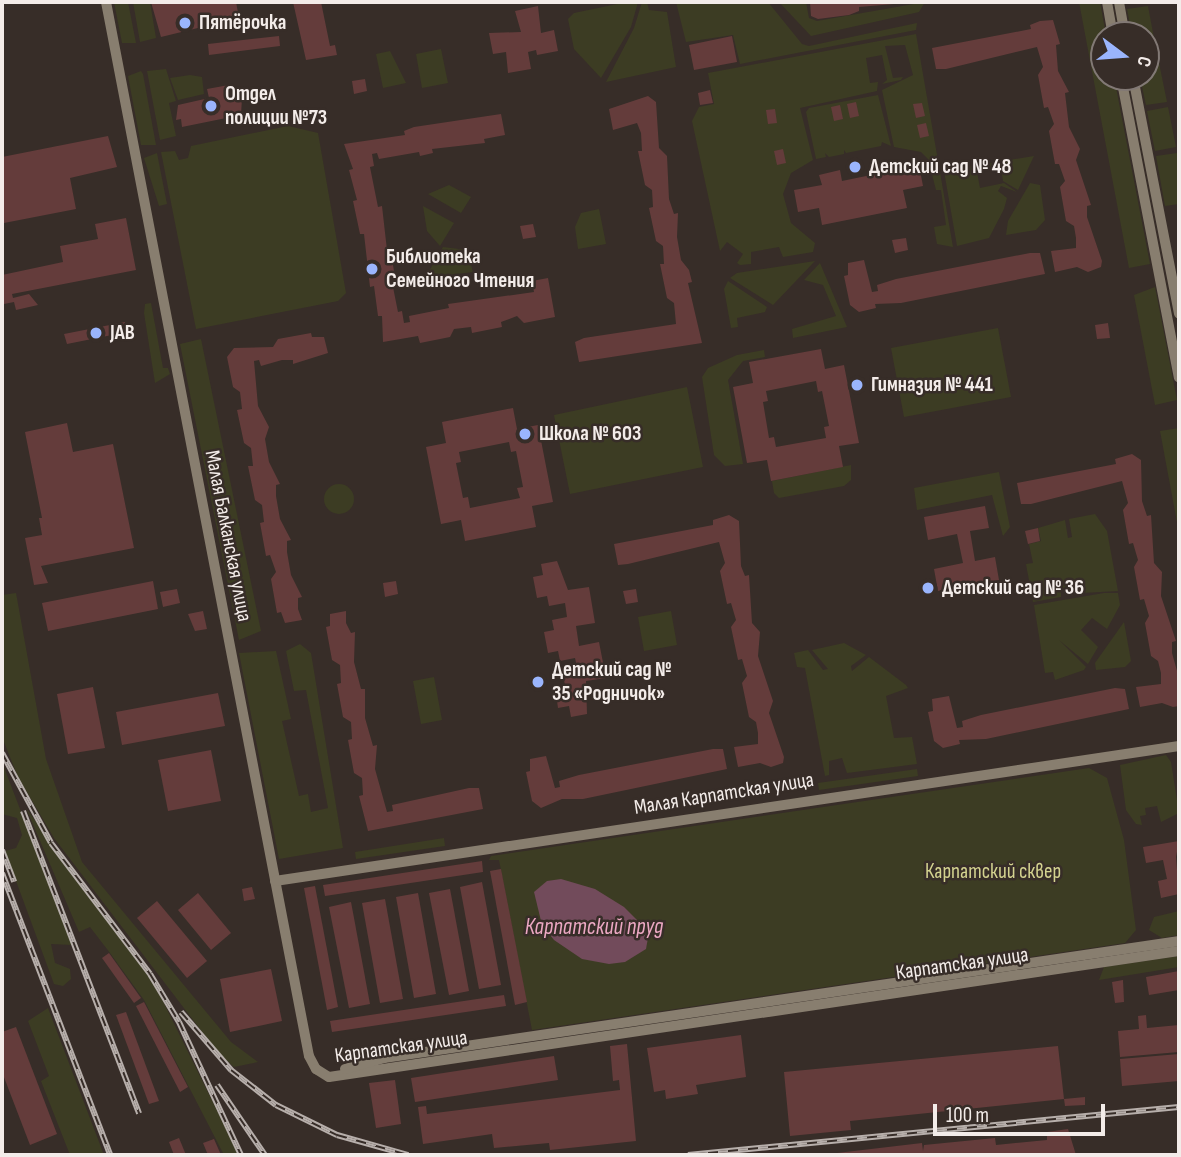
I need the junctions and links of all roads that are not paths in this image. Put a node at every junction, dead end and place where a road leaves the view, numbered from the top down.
1 (106, 2) edge
2 (1107, 2) edge
3 (1119, 2) edge
4 (1110, 21) edge
5 (1122, 21) edge
6 (1124, 91) edge
7 (1136, 91) edge
8 (1179, 314) edge
9 (1179, 377) edge
10 (1179, 746) edge
11 (275, 881) junction
12 (1179, 941) edge
13 (1179, 951) edge
14 (322, 1072) junction

1 - 11 street, Малая Балканская улица
2 - 4 street
3 - 5 street
6 - 9 street
7 - 8 street
10 - 11 street, Малая Карпатская улица
11 - 14 street, Малая Балканская улица
12 - 14 street, Карпатская улица
13 - 14 street, Карпатская улица

